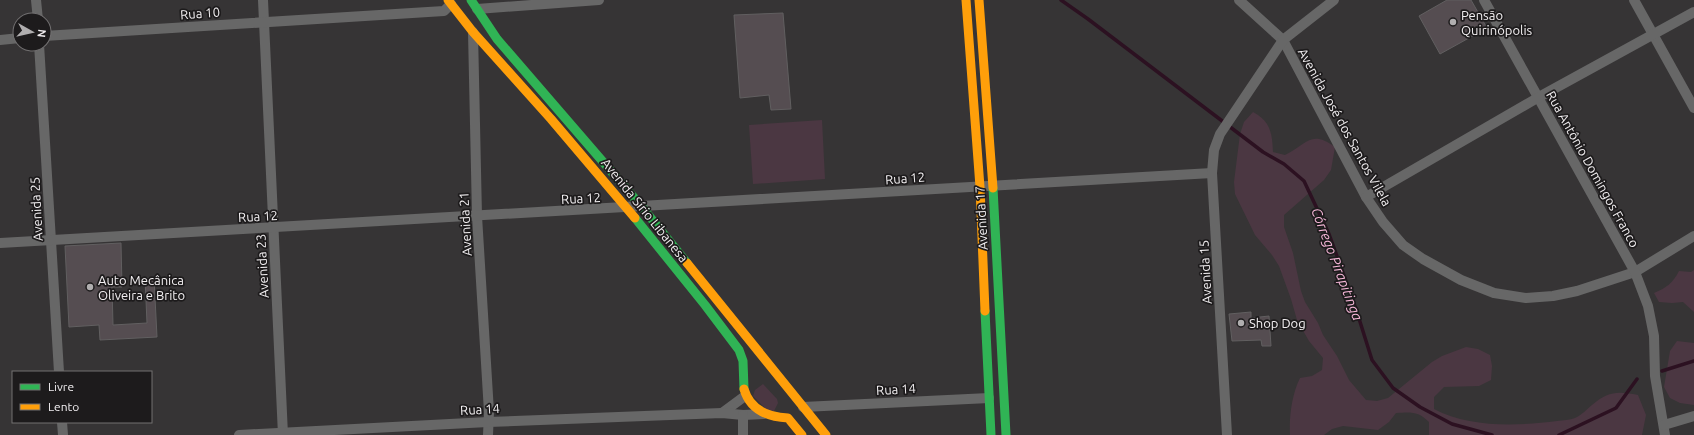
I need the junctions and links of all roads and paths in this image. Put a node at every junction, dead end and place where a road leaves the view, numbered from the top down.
1 (36, 0) edge
2 (262, 0) edge
3 (470, 0) edge
4 (599, 0) edge
5 (966, 0) edge
6 (979, 0) edge
7 (1239, 0) edge
8 (1333, 0) edge
9 (1484, 0) edge
10 (1634, 0) edge
11 (450, 1) edge
12 (478, 9) junction
13 (37, 12) edge
14 (1694, 12) edge
15 (264, 22) junction
16 (487, 22) junction
17 (473, 32) junction
18 (52, 35) edge
19 (1653, 36) junction
20 (12, 39) edge
21 (0, 40) edge
22 (1283, 40) junction
23 (39, 52) edge
24 (1538, 97) junction
25 (1694, 108) edge
26 (1212, 173) junction
27 (993, 186) junction
28 (980, 187) junction
29 (1366, 197) junction
30 (642, 207) junction
31 (628, 208) junction
32 (477, 216) junction
33 (273, 228) junction
34 (1694, 236) edge
35 (51, 240) junction
36 (0, 243) edge
37 (1635, 272) junction
38 (768, 364) junction
39 (59, 371) edge
40 (744, 373) junction
41 (745, 396) junction
42 (989, 398) junction
43 (803, 407) junction
44 (722, 413) junction
45 (764, 414) junction
46 (743, 415) junction
47 (1694, 416) edge
48 (788, 418) junction
49 (488, 422) junction
50 (62, 423) edge
51 (1665, 430) edge
52 (283, 434) edge
53 (63, 435) edge
54 (239, 435) edge
55 (488, 435) edge
56 (743, 435) edge
57 (802, 435) edge
58 (826, 435) edge
59 (991, 435) edge
60 (1006, 435) edge
61 (1227, 435) edge

1 - 13 street
2 - 15 street, Avenida 23
3 - 12 street, Avenida Sírio Libanesa
4 - 12 street
5 - 28 street, Avenida 17
6 - 27 street, Avenida 17
7 - 22 street, Avenida José dos Santos Vilela
8 - 22 street, Avenida 15
9 - 24 street, Rua Antônio Domingos Franco
10 - 19 street
11 - 15 street, Rua 10
11 - 17 street, Avenida Sírio Libanesa
12 - 16 street, Avenida Sírio Libanesa
14 - 19 street
15 - 18 street, Rua 10
15 - 33 street, Avenida 23
16 - 17 street
16 - 30 street, Avenida Sírio Libanesa
17 - 31 street, Avenida Sírio Libanesa
17 - 32 street, Avenida 21
19 - 24 street
19 - 25 street
20 - 21 street
22 - 26 street, Avenida 15
22 - 29 street, Avenida José dos Santos Vilela
23 - 35 street, Avenida 25
24 - 29 street
24 - 37 street, Rua Antônio Domingos Franco
26 - 27 street, Rua 12
26 - 61 street, Avenida 15
27 - 28 street, Rua 12
27 - 60 street, Avenida 17
28 - 30 street, Rua 12
28 - 42 street, Avenida 17
29 - 37 street, Avenida José dos Santos Vilela
30 - 31 street, Rua 12
30 - 38 street, Avenida Sírio Libanesa
31 - 32 street, Rua 12
31 - 40 street, Avenida Sírio Libanesa
32 - 33 street, Rua 12
32 - 49 street, Avenida 21
33 - 35 street, Rua 12
33 - 52 street, Avenida 23
34 - 37 street, Avenida José dos Santos Vilela
35 - 36 street, Rua 12
35 - 39 street, Avenida 25
37 - 51 street, Rua Antônio Domingos Franco
38 - 40 street
38 - 43 street, Avenida Sírio Libanesa
40 - 41 street, Avenida Sírio Libanesa
41 - 44 street
41 - 45 street
42 - 43 street, Rua 14
42 - 59 street, Avenida 17
43 - 48 street
43 - 58 street, Avenida Sírio Libanesa
44 - 46 street, Rua 14
44 - 49 street, Rua 14
45 - 46 street, Rua 14
45 - 48 street
46 - 56 street
47 - 51 street
48 - 57 street
49 - 52 street, Rua 14
49 - 55 street, Avenida 21
50 - 53 street
52 - 54 street, Rua 14

